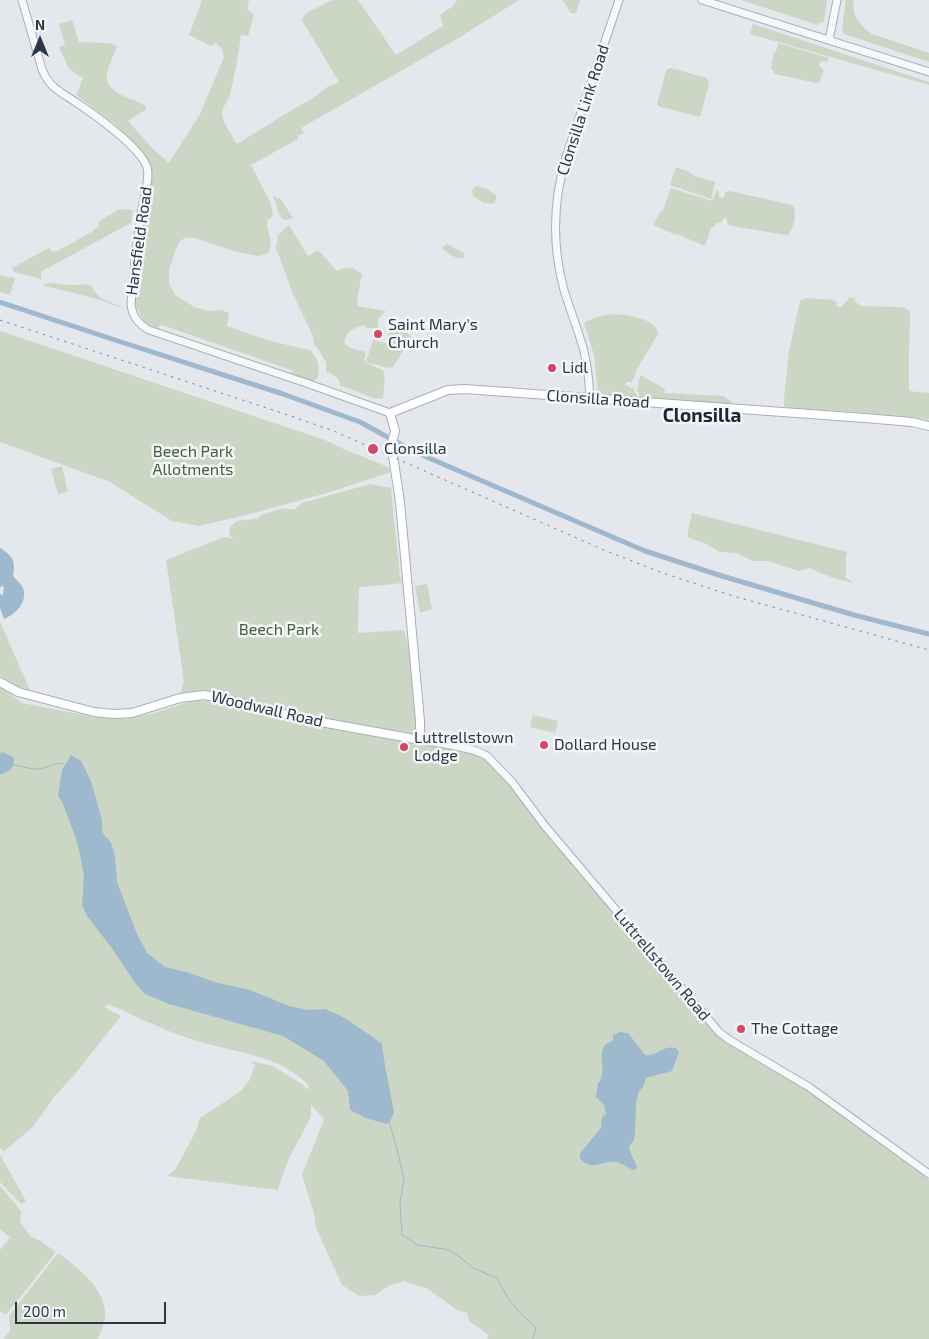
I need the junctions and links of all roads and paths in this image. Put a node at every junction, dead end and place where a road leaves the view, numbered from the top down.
1 (22, 0) edge
2 (619, 0) edge
3 (702, 0) edge
4 (837, 0) edge
5 (829, 40) junction
6 (929, 72) edge
7 (590, 398) junction
8 (390, 413) junction
9 (929, 426) edge
10 (0, 682) edge
11 (420, 740) junction
12 (929, 1174) edge

1 - 8 street, Hansfield Road
2 - 7 street, Clonsilla Link Road
3 - 5 street
4 - 5 street
5 - 6 street
7 - 8 main road, Clonsilla Road
7 - 9 main road, Clonsilla Road
8 - 11 main road
10 - 11 main road, Woodwall Road
11 - 12 street, Luttrellstown Road

